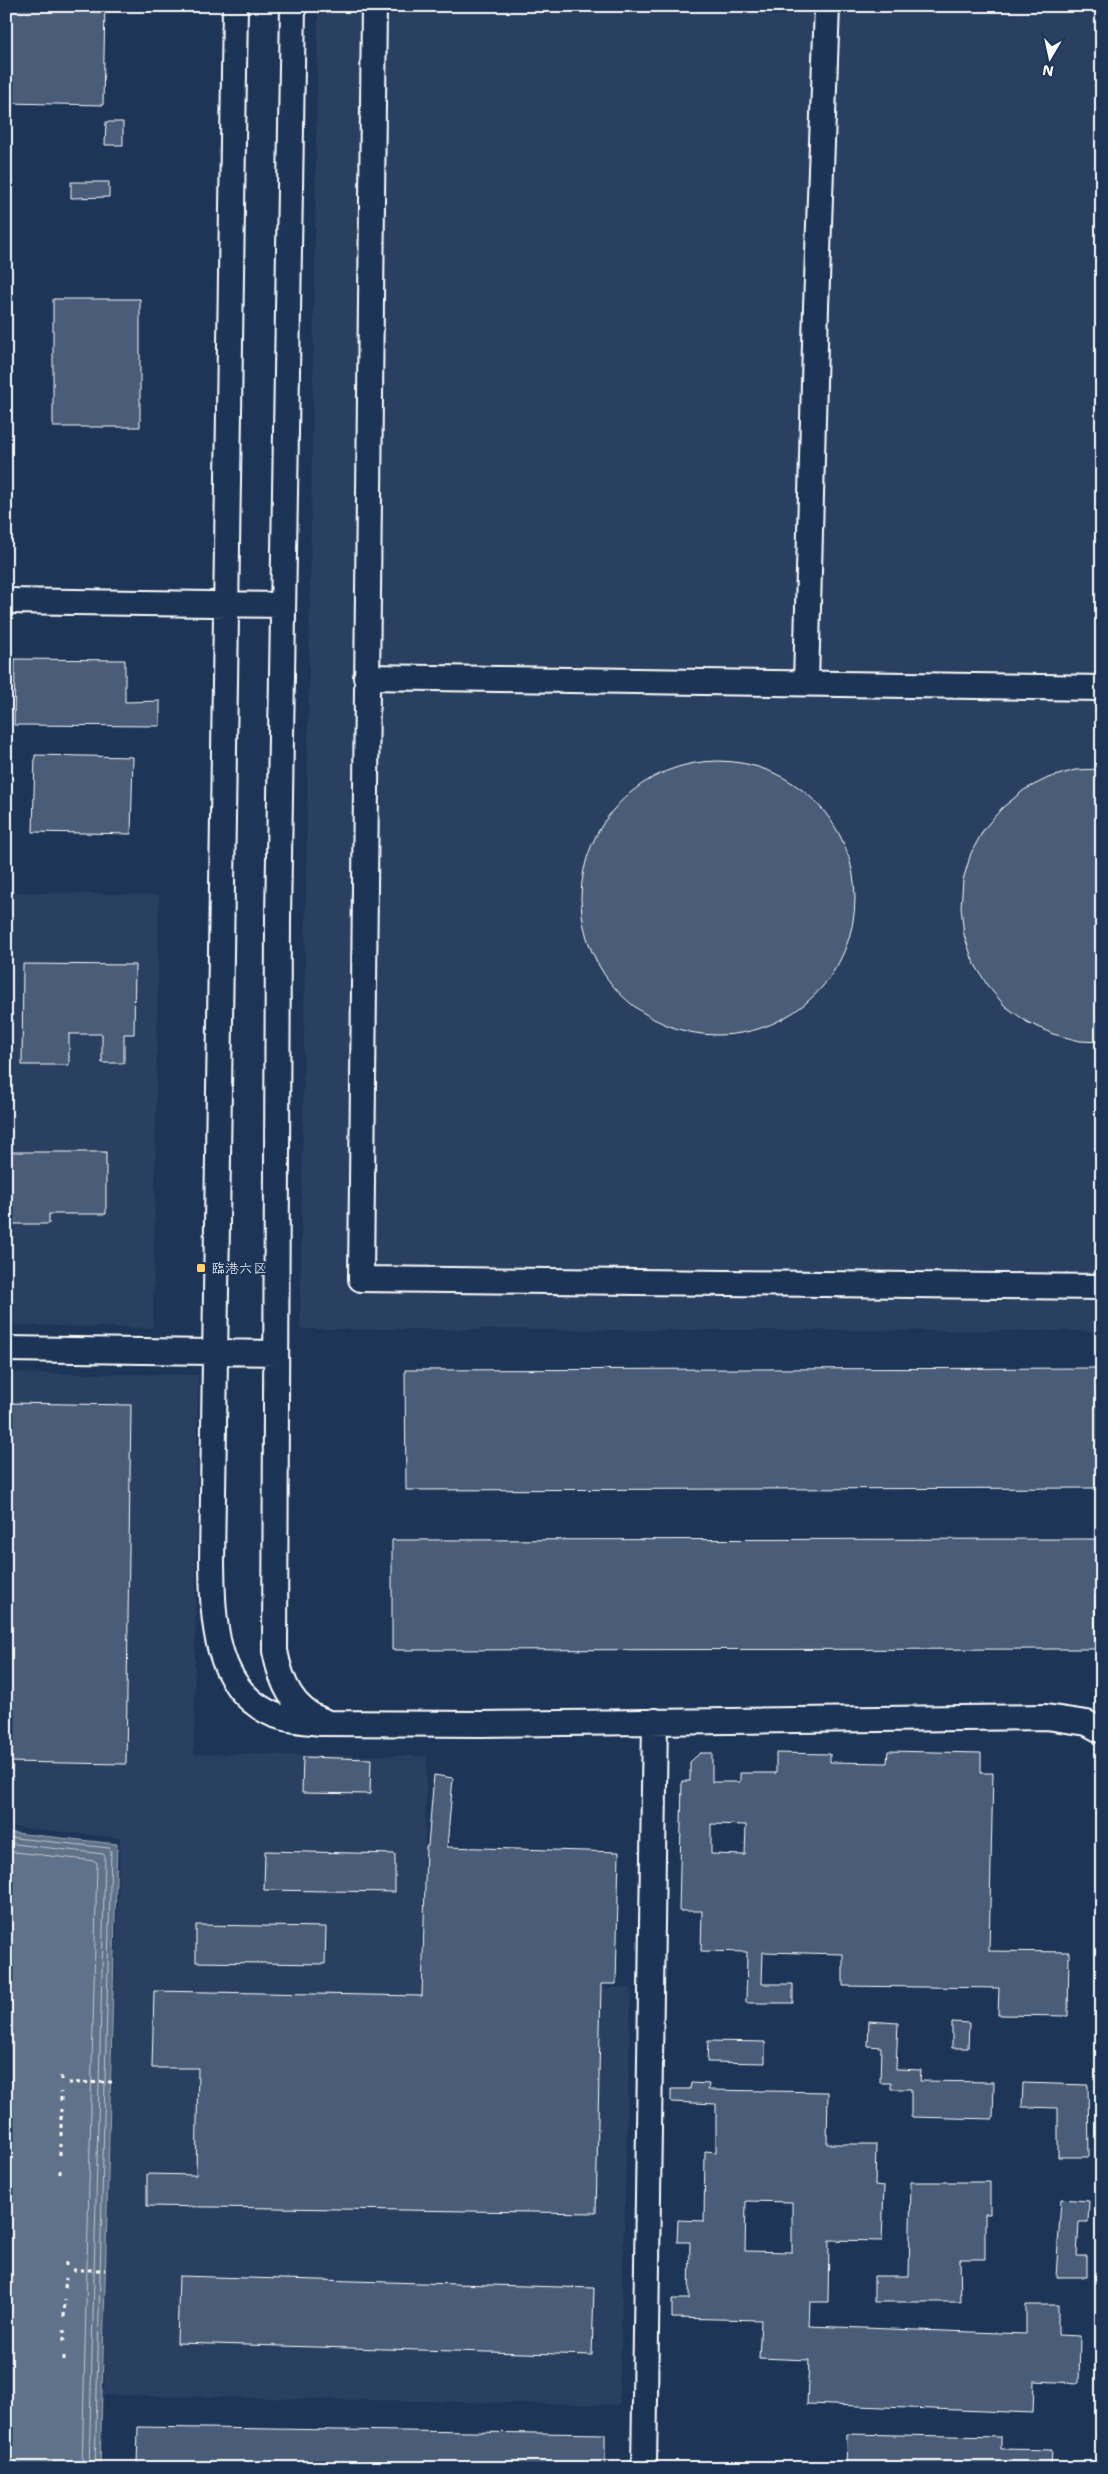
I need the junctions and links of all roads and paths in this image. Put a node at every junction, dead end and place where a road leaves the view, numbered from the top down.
1 (235, 6) edge
2 (293, 6) edge
3 (374, 6) edge
4 (827, 6) edge
5 (6, 601) edge
6 (226, 603) junction
7 (281, 605) junction
8 (366, 677) junction
9 (806, 683) junction
10 (1102, 688) edge
11 (1102, 1287) edge
12 (6, 1349) edge
13 (215, 1351) junction
14 (276, 1353) junction
15 (655, 1721) junction
16 (332, 1723) junction
17 (1102, 1731) edge
18 (61, 2072) dead end
19 (61, 2080) dead end
20 (113, 2082) dead end
21 (68, 2083) dead end
22 (61, 2092) dead end
23 (61, 2101) dead end
24 (61, 2109) dead end
25 (60, 2136) dead end
26 (60, 2144) dead end
27 (60, 2155) dead end
28 (60, 2168) dead end
29 (60, 2174) dead end
30 (66, 2258) dead end
31 (66, 2266) dead end
32 (72, 2270) dead end
33 (105, 2270) dead end
34 (66, 2278) dead end
35 (65, 2288) dead end
36 (65, 2300) dead end
37 (64, 2317) dead end
38 (64, 2330) dead end
39 (64, 2341) dead end
40 (64, 2354) dead end
41 (64, 2360) dead end
42 (644, 2468) edge

1 - 6 street
2 - 7 street
3 - 8 street
4 - 9 street
5 - 6 street
6 - 7 street
6 - 13 street
7 - 14 street
8 - 9 street
8 - 11 street
9 - 10 street
12 - 13 street
13 - 14 street
13 - 16 street
14 - 16 street
15 - 16 street
15 - 17 street
15 - 42 street
18 - 19 path
20 - 21 path
22 - 23 path
24 - 25 path
26 - 27 path
28 - 29 path
30 - 31 path
32 - 33 path
34 - 35 path
36 - 37 path
38 - 39 path
40 - 41 path

